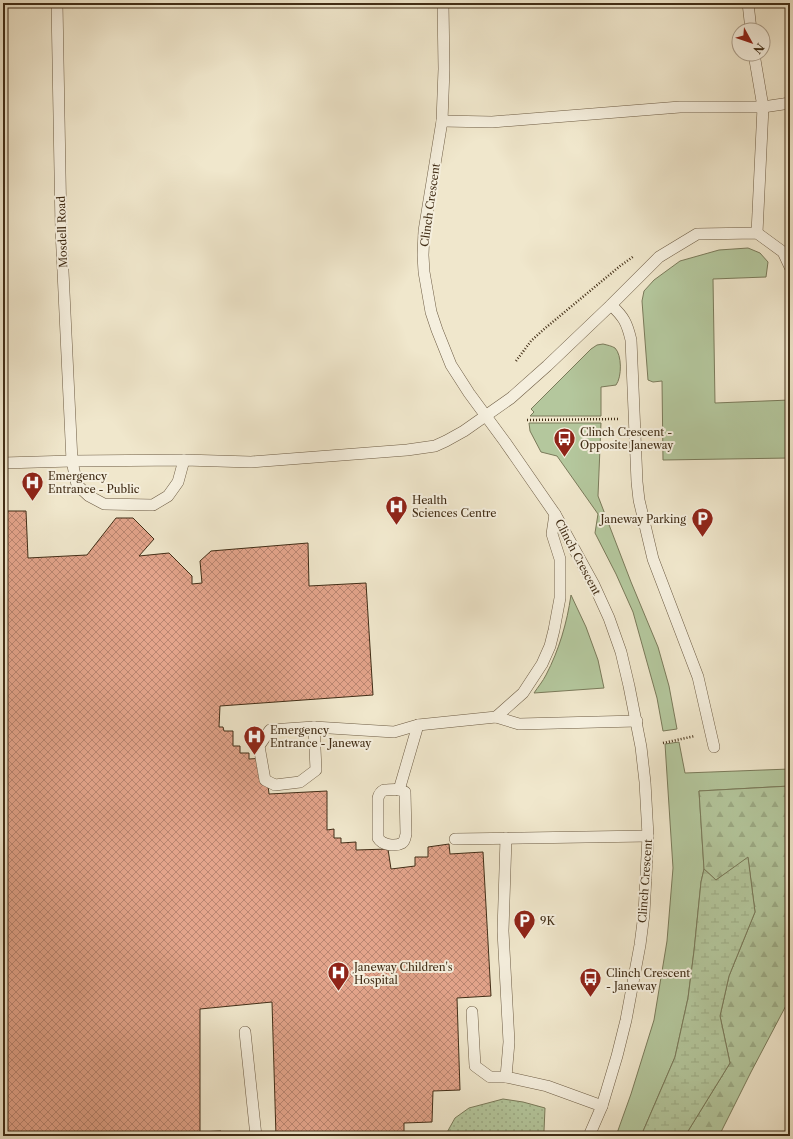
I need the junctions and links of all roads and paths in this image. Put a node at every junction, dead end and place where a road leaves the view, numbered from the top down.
1 (57, 3) edge
2 (444, 3) edge
3 (748, 3) edge
4 (750, 22) edge
5 (755, 62) edge
6 (790, 103) edge
7 (763, 106) junction
8 (442, 121) junction
9 (757, 232) junction
10 (635, 256) dead end
11 (790, 267) edge
12 (611, 305) junction
13 (516, 361) dead end
14 (486, 416) junction
15 (634, 419) junction
16 (527, 420) dead end
17 (184, 460) junction
18 (72, 461) junction
19 (3, 463) edge
20 (555, 514) junction
21 (496, 717) junction
22 (637, 721) junction
23 (418, 725) junction
24 (314, 727) junction
25 (687, 737) dead end
26 (662, 743) dead end
27 (714, 747) dead end
28 (399, 790) junction
29 (648, 836) junction
30 (506, 838) junction
31 (455, 839) dead end
32 (472, 1012) dead end
33 (245, 1032) dead end
34 (506, 1077) junction
35 (602, 1106) junction
36 (256, 1136) edge
37 (589, 1136) edge

1 - 18 lane, Mosdell Road
2 - 8 lane, Clinch Crescent
3 - 4 lane
5 - 7 lane
6 - 7 lane
7 - 8 lane
7 - 9 lane
8 - 14 lane, Clinch Crescent
9 - 11 lane
9 - 12 lane
10 - 13 path
12 - 14 lane
12 - 15 lane
14 - 17 lane
14 - 20 lane, Clinch Crescent
15 - 16 path
15 - 27 lane
17 - 18 lane
17 - 18 lane, Mosdell Road
18 - 19 lane
20 - 21 lane
20 - 22 lane, Clinch Crescent
21 - 22 lane
21 - 23 lane
22 - 29 lane, Clinch Crescent
23 - 24 lane
23 - 28 lane
24 - 24 lane
25 - 26 path
28 - 28 lane
29 - 30 lane
29 - 35 lane, Clinch Crescent
30 - 31 lane
30 - 34 lane
32 - 34 lane
33 - 36 lane
34 - 35 lane
35 - 37 lane, Clinch Crescent

